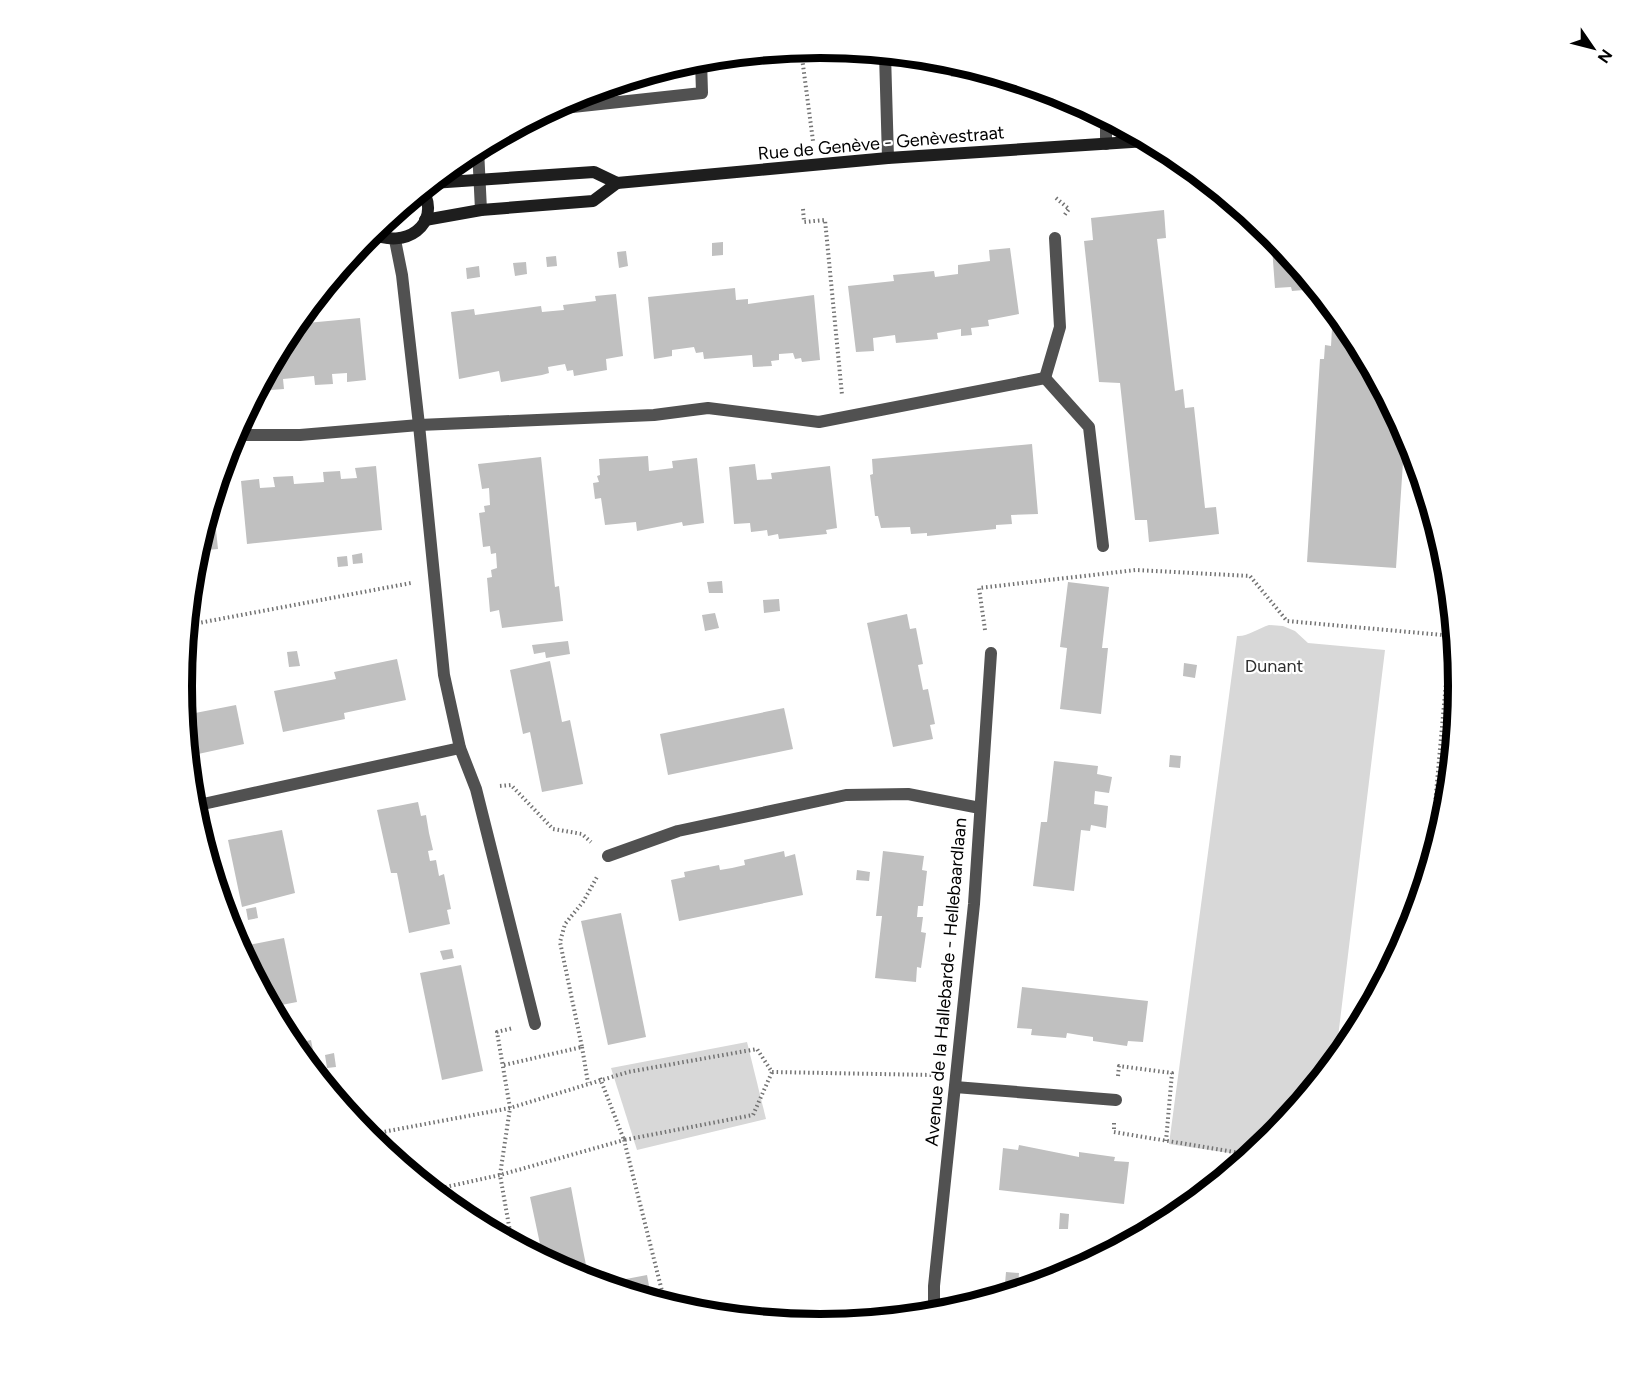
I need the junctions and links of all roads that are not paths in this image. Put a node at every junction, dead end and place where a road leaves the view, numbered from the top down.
1 (885, 62) edge
2 (701, 70) edge
3 (579, 106) edge
4 (1106, 127) edge
5 (1132, 142) edge
6 (1106, 144) junction
7 (888, 158) junction
8 (478, 160) edge
9 (479, 180) junction
10 (446, 182) edge
11 (617, 183) junction
12 (425, 198) edge
13 (481, 210) junction
14 (425, 220) junction
15 (381, 237) edge
16 (1054, 238) dead end
17 (395, 240) junction
18 (1045, 378) junction
19 (418, 425) junction
20 (245, 435) edge
21 (1103, 546) dead end
22 (991, 653) road end
23 (460, 748) junction
24 (204, 804) edge
25 (980, 808) junction
26 (608, 856) road end
27 (535, 1024) road end
28 (955, 1082) junction
29 (1116, 1100) dead end
30 (934, 1304) edge

1 - 7 street
2 - 3 street
4 - 6 street
5 - 6 street, Rue de Genève - Genèvestraat
6 - 7 street, Rue de Genève - Genèvestraat
7 - 11 street, Rue de Genève - Genèvestraat
8 - 9 street
9 - 10 street, Rue de Genève - Genèvestraat
9 - 11 street, Rue de Genève - Genèvestraat
9 - 13 street
11 - 13 street
12 - 14 street
13 - 14 street
14 - 17 street
15 - 17 street
16 - 18 street
17 - 19 street
18 - 19 street
18 - 21 street
19 - 20 street
19 - 23 street
22 - 25 street, Avenue de la Hallebarde - Hellebaardlaan
23 - 24 street
23 - 27 street
25 - 26 street
25 - 28 street, Avenue de la Hallebarde - Hellebaardlaan
28 - 29 street
28 - 30 street, Avenue de la Hallebarde - Hellebaardlaan

